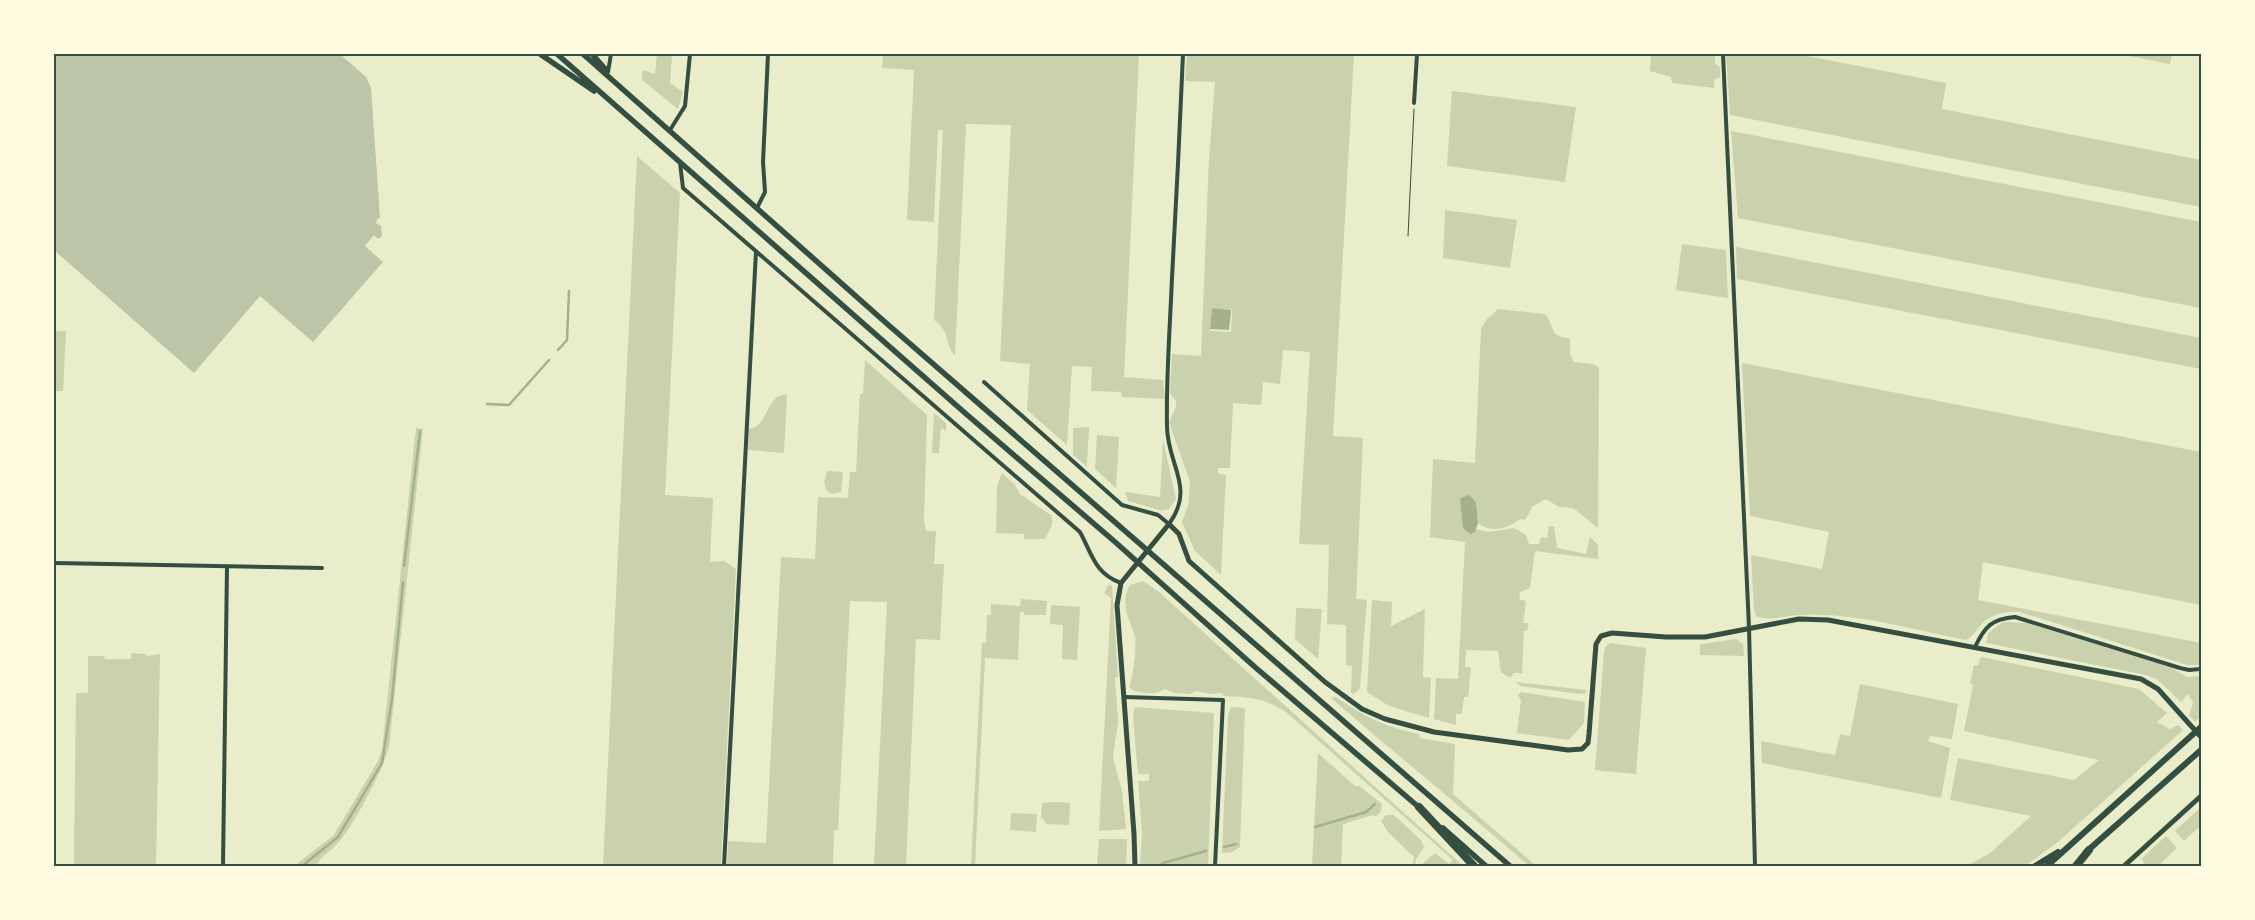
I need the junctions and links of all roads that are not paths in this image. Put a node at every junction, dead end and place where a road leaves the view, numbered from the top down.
1 (540, 54) edge
2 (557, 54) edge
3 (583, 54) edge
4 (592, 54) edge
5 (611, 54) edge
6 (690, 54) edge
7 (768, 54) edge
8 (1183, 54) edge
9 (1417, 54) edge
10 (1723, 54) edge
11 (608, 72) junction
12 (624, 89) junction
13 (1414, 103) road end
14 (614, 105) junction
15 (670, 130) junction
16 (680, 163) junction
17 (757, 208) junction
18 (756, 251) junction
19 (984, 382) dead end
20 (1169, 524) junction
21 (1147, 549) junction
22 (1137, 562) junction
23 (54, 563) edge
24 (227, 566) junction
25 (322, 568) dead end
26 (1121, 583) junction
27 (1749, 628) junction
28 (1975, 647) junction
29 (2201, 669) edge
30 (1124, 697) junction
31 (2201, 728) edge
32 (2201, 737) edge
33 (2201, 750) edge
34 (2201, 796) edge
35 (1419, 807) junction
36 (2078, 840) junction
37 (2089, 850) junction
38 (222, 866) edge
39 (724, 866) edge
40 (1134, 866) edge
41 (1215, 866) edge
42 (1474, 866) edge
43 (1486, 866) edge
44 (1510, 866) edge
45 (1755, 866) edge
46 (2036, 866) edge
47 (2047, 866) edge
48 (2070, 866) edge
49 (2076, 866) edge
50 (2124, 866) edge

1 - 14 main road
2 - 14 main road
3 - 12 main road
4 - 11 main road
5 - 11 street
6 - 15 street
7 - 17 street
8 - 20 street
9 - 13 street
10 - 27 street
11 - 12 main road
12 - 15 main road
14 - 16 main road
15 - 17 main road
16 - 18 street
16 - 22 main road
17 - 21 main road
18 - 26 street
18 - 39 street
19 - 20 street
20 - 21 street
20 - 27 street
21 - 22 street
21 - 44 main road
22 - 26 street
22 - 35 main road
23 - 24 street
24 - 25 street
24 - 38 street
26 - 30 street
27 - 28 street
27 - 45 street
28 - 29 street
28 - 32 street
30 - 40 street
30 - 41 street
31 - 36 main road
33 - 37 main road
34 - 50 street
35 - 42 highway
35 - 43 main road
36 - 46 main road
36 - 47 main road
37 - 48 main road
37 - 49 highway

